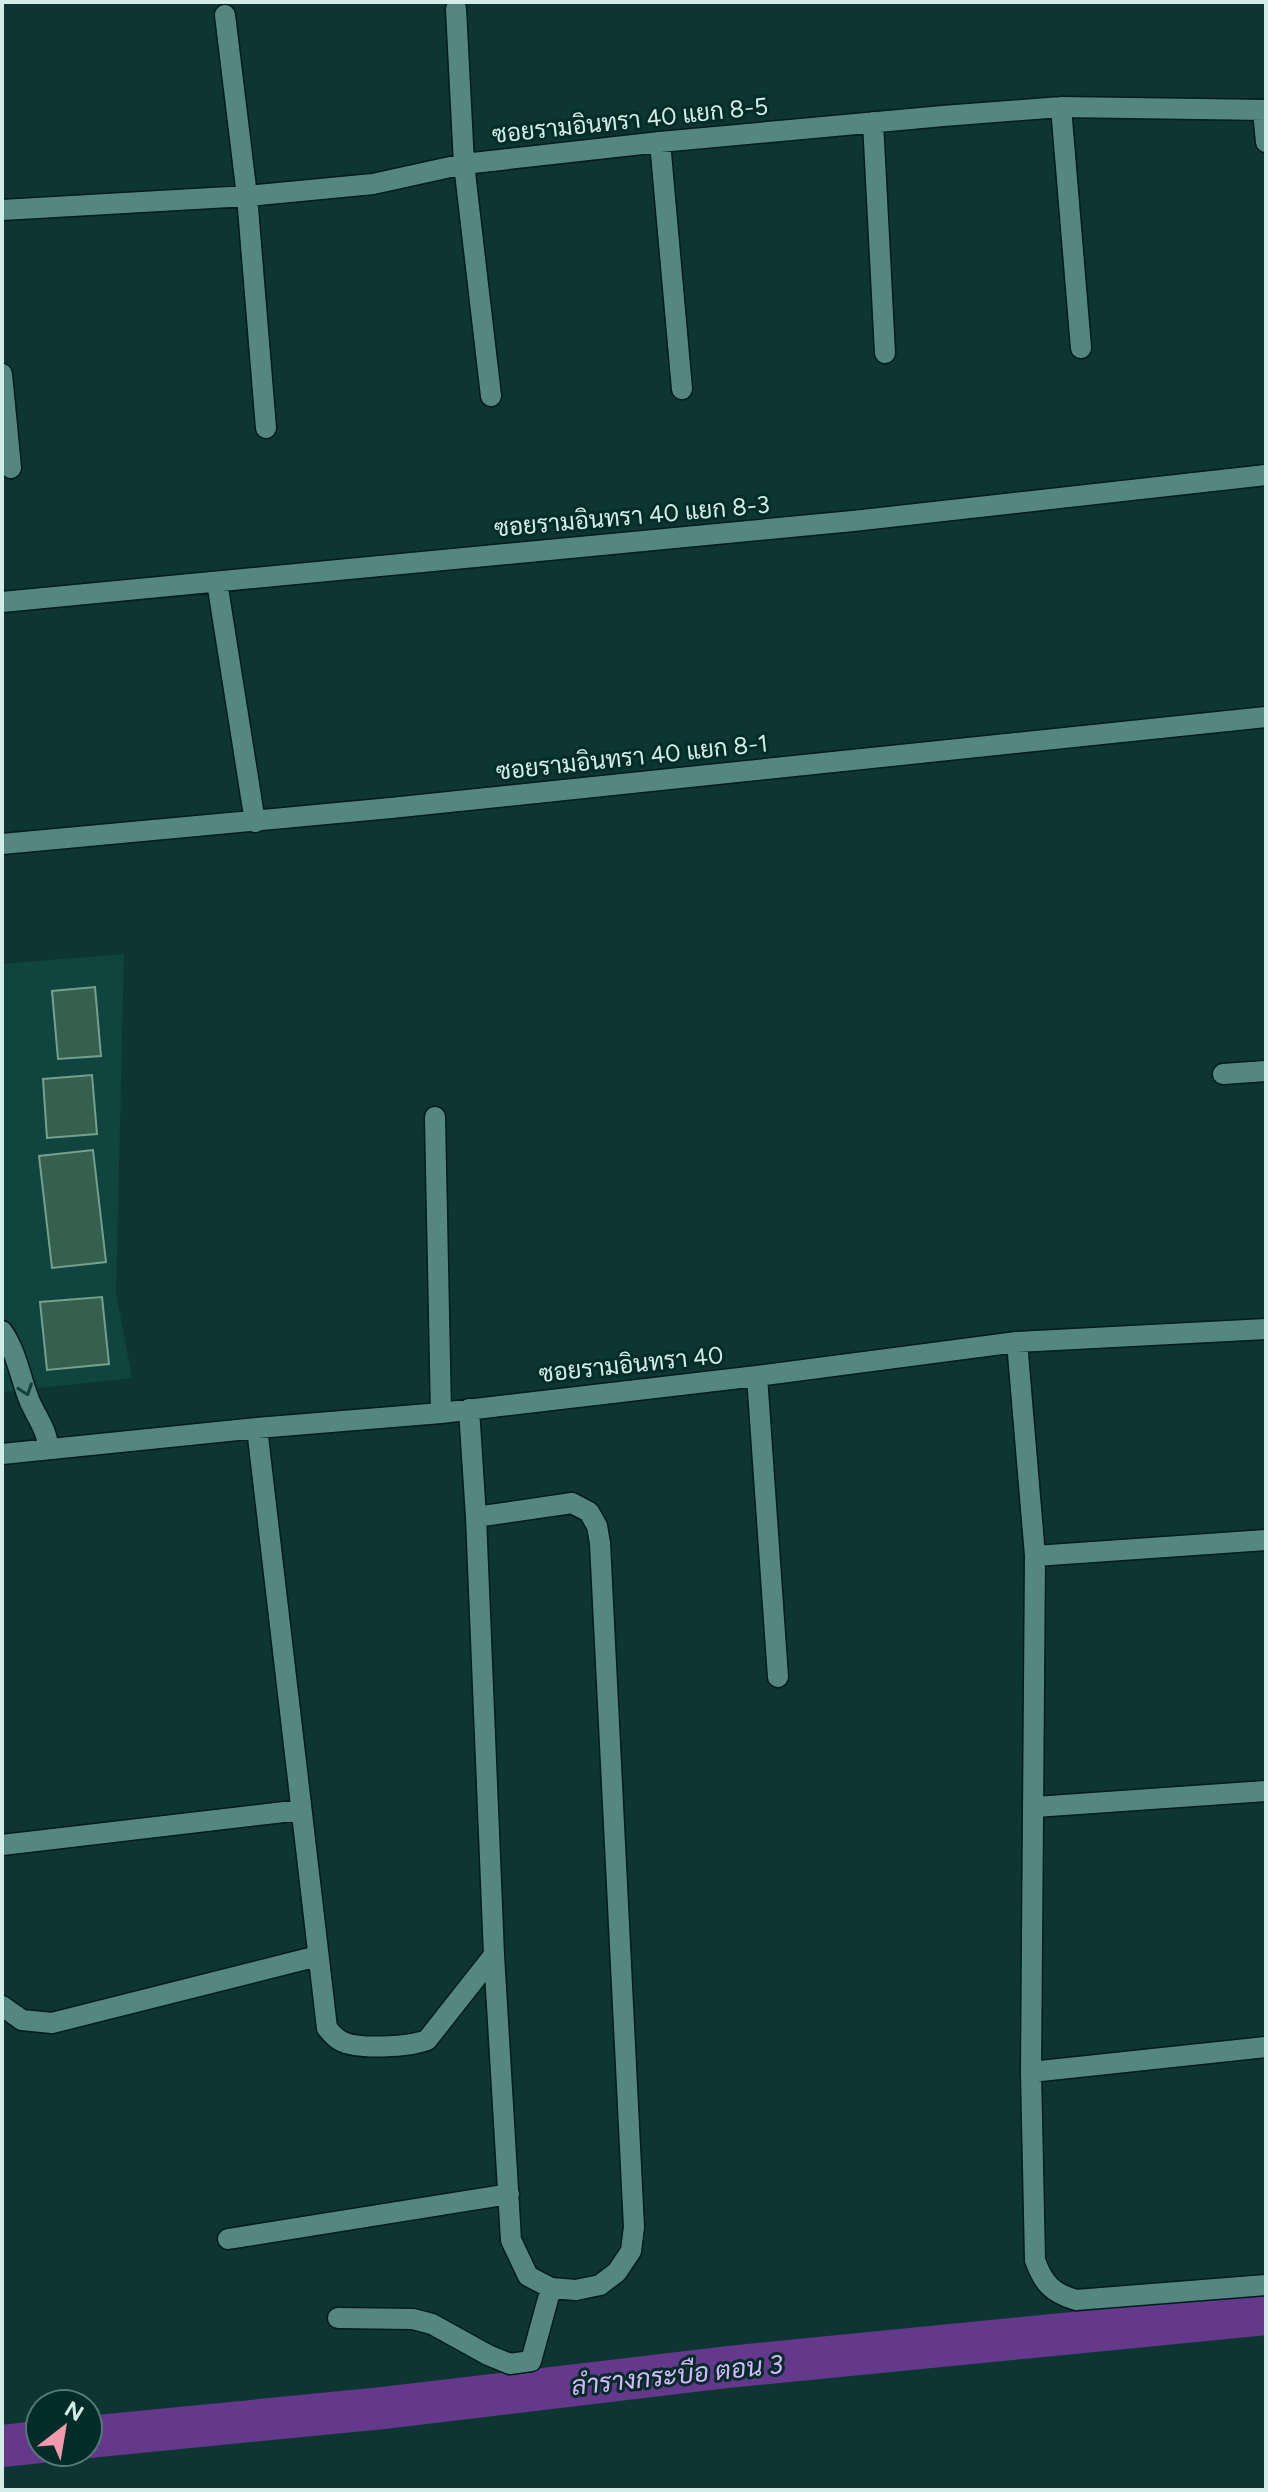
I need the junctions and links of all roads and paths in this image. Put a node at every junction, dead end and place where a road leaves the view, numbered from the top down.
1 (456, 9) dead end
2 (225, 15) dead end
3 (1061, 107) junction
4 (1264, 110) edge
5 (873, 122) junction
6 (660, 142) junction
7 (1266, 142) edge
8 (464, 164) junction
9 (247, 196) junction
10 (2, 210) edge
11 (1081, 348) dead end
12 (885, 353) dead end
13 (2, 374) edge
14 (682, 389) dead end
15 (491, 396) dead end
16 (266, 428) dead end
17 (11, 468) dead end
18 (1266, 475) edge
19 (217, 582) junction
20 (2, 602) edge
21 (1266, 717) edge
22 (255, 822) junction
23 (2, 844) edge
24 (1266, 1071) edge
25 (1223, 1074) dead end
26 (435, 1117) dead end
27 (1266, 1329) edge
28 (2, 1331) edge
29 (1017, 1342) junction
30 (757, 1376) junction
31 (469, 1409) junction
32 (441, 1413) junction
33 (257, 1428) junction
34 (48, 1449) junction
35 (2, 1454) edge
36 (476, 1517) junction
37 (1266, 1540) edge
38 (1035, 1556) junction
39 (778, 1677) dead end
40 (1266, 1791) edge
41 (1035, 1807) junction
42 (301, 1810) junction
43 (2, 1845) edge
44 (494, 1955) junction
45 (318, 1956) junction
46 (2, 2006) edge
47 (1266, 2047) edge
48 (1031, 2072) junction
49 (509, 2194) junction
50 (228, 2239) dead end
51 (1266, 2285) edge
52 (551, 2288) junction
53 (338, 2318) dead end

1 - 8 street
2 - 9 street
3 - 4 street, ซอยรามอินทรา 40 แยก 8-5
3 - 5 street, ซอยรามอินทรา 40 แยก 8-5
3 - 11 street
4 - 7 street
5 - 6 street, ซอยรามอินทรา 40 แยก 8-5
5 - 12 street
6 - 8 street, ซอยรามอินทรา 40 แยก 8-5
6 - 14 street
8 - 9 street, ซอยรามอินทรา 40 แยก 8-5
8 - 15 street
9 - 10 street, ซอยรามอินทรา 40 แยก 8-5
9 - 16 street
13 - 17 street
18 - 19 street, ซอยรามอินทรา 40 แยก 8-3
19 - 20 street, ซอยรามอินทรา 40 แยก 8-3
19 - 22 street
21 - 22 street, ซอยรามอินทรา 40 แยก 8-1
22 - 23 street, ซอยรามอินทรา 40 แยก 8-1
24 - 25 street
26 - 32 street
27 - 29 street, ซอยรามอินทรา 40
28 -> 34 street
29 - 30 street, ซอยรามอินทรา 40
29 - 38 street
30 - 31 street, ซอยรามอินทรา 40
30 - 39 street
31 - 32 street, ซอยรามอินทรา 40
31 - 36 street
32 - 33 street, ซอยรามอินทรา 40
33 - 34 street, ซอยรามอินทรา 40
33 - 42 street
34 - 35 street, ซอยรามอินทรา 40
36 - 44 street
36 - 52 street
37 - 38 street
38 - 41 street
40 - 41 street
41 - 48 street
42 - 43 street
42 - 45 street
44 - 45 street
44 - 49 street
45 - 46 street
47 - 48 street
48 - 51 street
49 - 50 street
49 - 52 street
52 - 53 street

